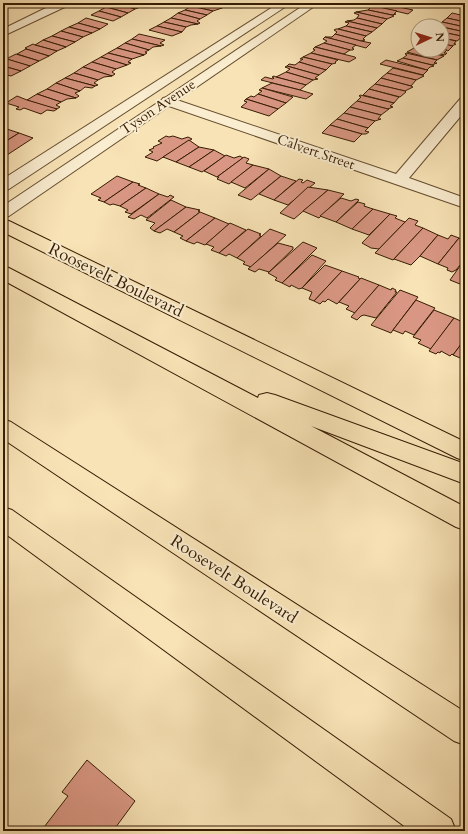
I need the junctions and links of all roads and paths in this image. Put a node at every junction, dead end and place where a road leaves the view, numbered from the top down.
1 (65, 3) edge
2 (286, 3) edge
3 (314, 3) edge
4 (3, 33) edge
5 (184, 69) junction
6 (204, 76) junction
7 (168, 101) junction
8 (465, 102) edge
9 (399, 180) junction
10 (3, 186) edge
11 (465, 203) edge
12 (3, 213) edge
13 (3, 225) edge
14 (3, 272) edge
15 (188, 371) junction
16 (3, 428) edge
17 (465, 452) edge
18 (465, 474) edge
19 (3, 518) edge
20 (465, 519) edge
21 (465, 730) edge
22 (438, 831) edge

1 - 4 street
2 - 5 street, Tyson Avenue
3 - 6 street, Tyson Avenue
5 - 6 street
5 - 10 street, Tyson Avenue
6 - 7 street, Tyson Avenue
7 - 9 street, Calvert Street
7 - 12 street, Tyson Avenue
8 - 9 street
9 - 11 street, Calvert Street
13 - 17 highway, Roosevelt Boulevard
14 - 15 highway
15 - 18 highway
15 - 20 highway
16 - 21 highway, Roosevelt Boulevard
19 - 22 highway

